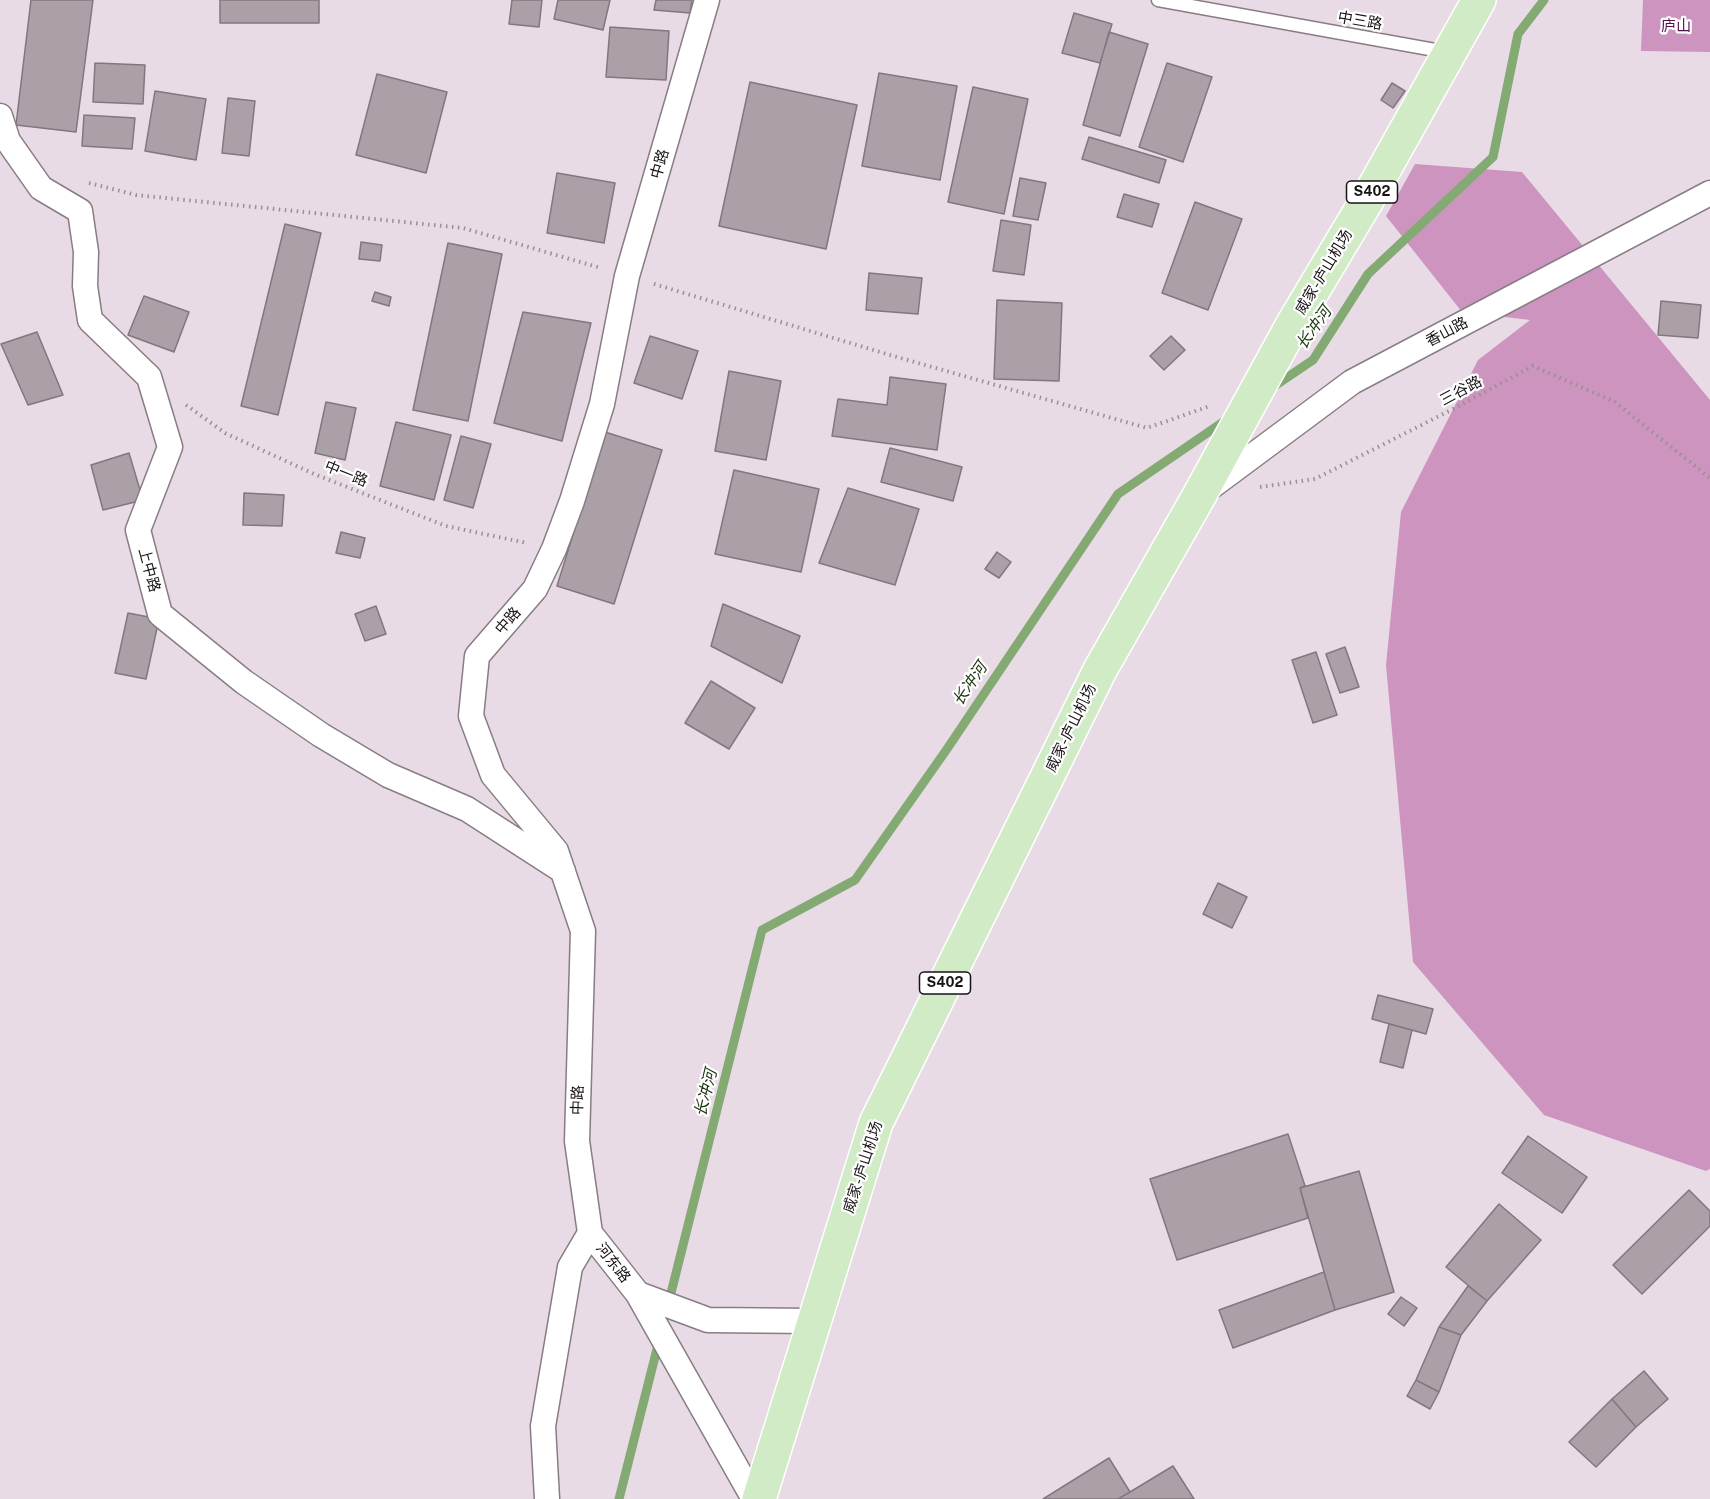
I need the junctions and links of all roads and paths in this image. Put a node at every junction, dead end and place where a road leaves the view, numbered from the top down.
1 (707, 0) edge
2 (1158, 0) edge
3 (1479, 0) edge
4 (1450, 53) junction
5 (0, 116) edge
6 (1710, 193) edge
7 (149, 377) junction
8 (1710, 478) edge
9 (1257, 487) dead end
10 (1199, 496) junction
11 (554, 549) junction
12 (563, 871) junction
13 (590, 1233) junction
14 (638, 1294) junction
15 (814, 1321) junction
16 (547, 1499) edge
17 (754, 1499) edge
18 (759, 1499) edge

1 - 11 street, 中路
2 - 4 lane, 中三路
3 - 4 main road, 威家-庐山机场 / S402
4 - 10 main road, 威家-庐山机场 / S402
5 - 7 street, 上中路
6 - 10 street, 香山路
7 - 11 path, 中一路
7 - 12 street, 上中路
8 - 9 path, 三谷路
10 - 15 main road, 威家-庐山机场 / S402
11 - 12 street, 中路
12 - 13 street, 中路
13 - 14 street, 河东路
13 - 16 street, 河东路
14 - 15 street
14 - 17 street, 河东路
15 - 18 main road, 威家-庐山机场 / S402

